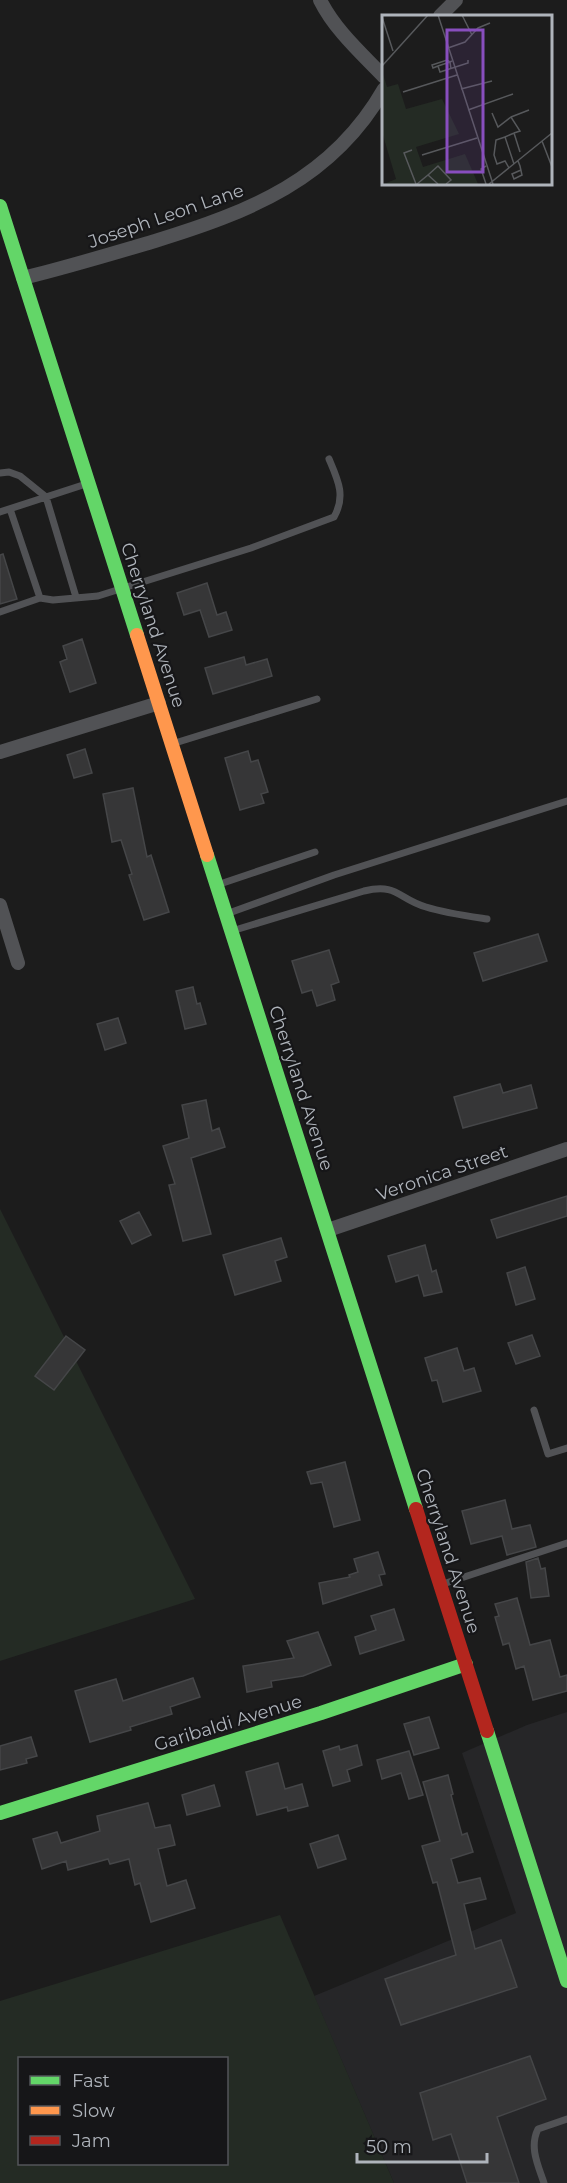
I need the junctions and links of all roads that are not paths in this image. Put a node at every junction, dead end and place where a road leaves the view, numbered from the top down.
1 (320, 0) edge
2 (456, 0) edge
3 (441, 15) edge
4 (382, 75) edge
5 (382, 92) edge
6 (0, 206) edge
7 (23, 278) junction
8 (329, 459) dead end
9 (0, 473) edge
10 (89, 483) junction
11 (46, 497) junction
12 (10, 509) junction
13 (0, 512) edge
14 (123, 589) junction
15 (76, 597) junction
16 (40, 598) junction
17 (0, 612) edge
18 (317, 699) dead end
19 (159, 703) junction
20 (172, 743) junction
21 (0, 752) edge
22 (567, 801) edge
23 (315, 852) dead end
24 (218, 885) junction
25 (0, 905) edge
26 (227, 914) junction
27 (487, 919) dead end
28 (232, 931) junction
29 (18, 963) dead end
30 (567, 1149) edge
31 (328, 1230) junction
32 (534, 1410) dead end
33 (567, 1448) edge
34 (567, 1543) edge
35 (440, 1584) junction
36 (466, 1664) junction
37 (0, 1813) edge
38 (567, 1981) edge
39 (567, 2119) edge
40 (544, 2183) edge

1 - 4 street
2 - 3 street
5 - 7 street, Joseph Leon Lane
6 - 7 street, Cherryland Avenue
7 - 10 street, Cherryland Avenue
8 - 14 lane
9 - 11 lane
10 - 11 lane
10 - 14 street, Cherryland Avenue
11 - 12 lane
11 - 15 lane
12 - 13 lane
12 - 16 lane
14 - 15 lane
14 - 19 street, Cherryland Avenue
15 - 16 lane
16 - 17 lane
18 - 20 lane
19 - 20 street, Cherryland Avenue
19 - 21 street
20 - 24 street, Cherryland Avenue
22 - 26 lane
23 - 24 lane
24 - 26 street, Cherryland Avenue
25 - 29 street
26 - 28 street, Cherryland Avenue
27 - 28 lane
28 - 31 street, Cherryland Avenue
30 - 31 street, Veronica Street
31 - 35 street, Cherryland Avenue
32 - 33 lane
34 - 35 lane
35 - 36 street, Cherryland Avenue
36 - 37 street, Garibaldi Avenue
36 - 38 street, Cherryland Avenue
39 - 40 lane

